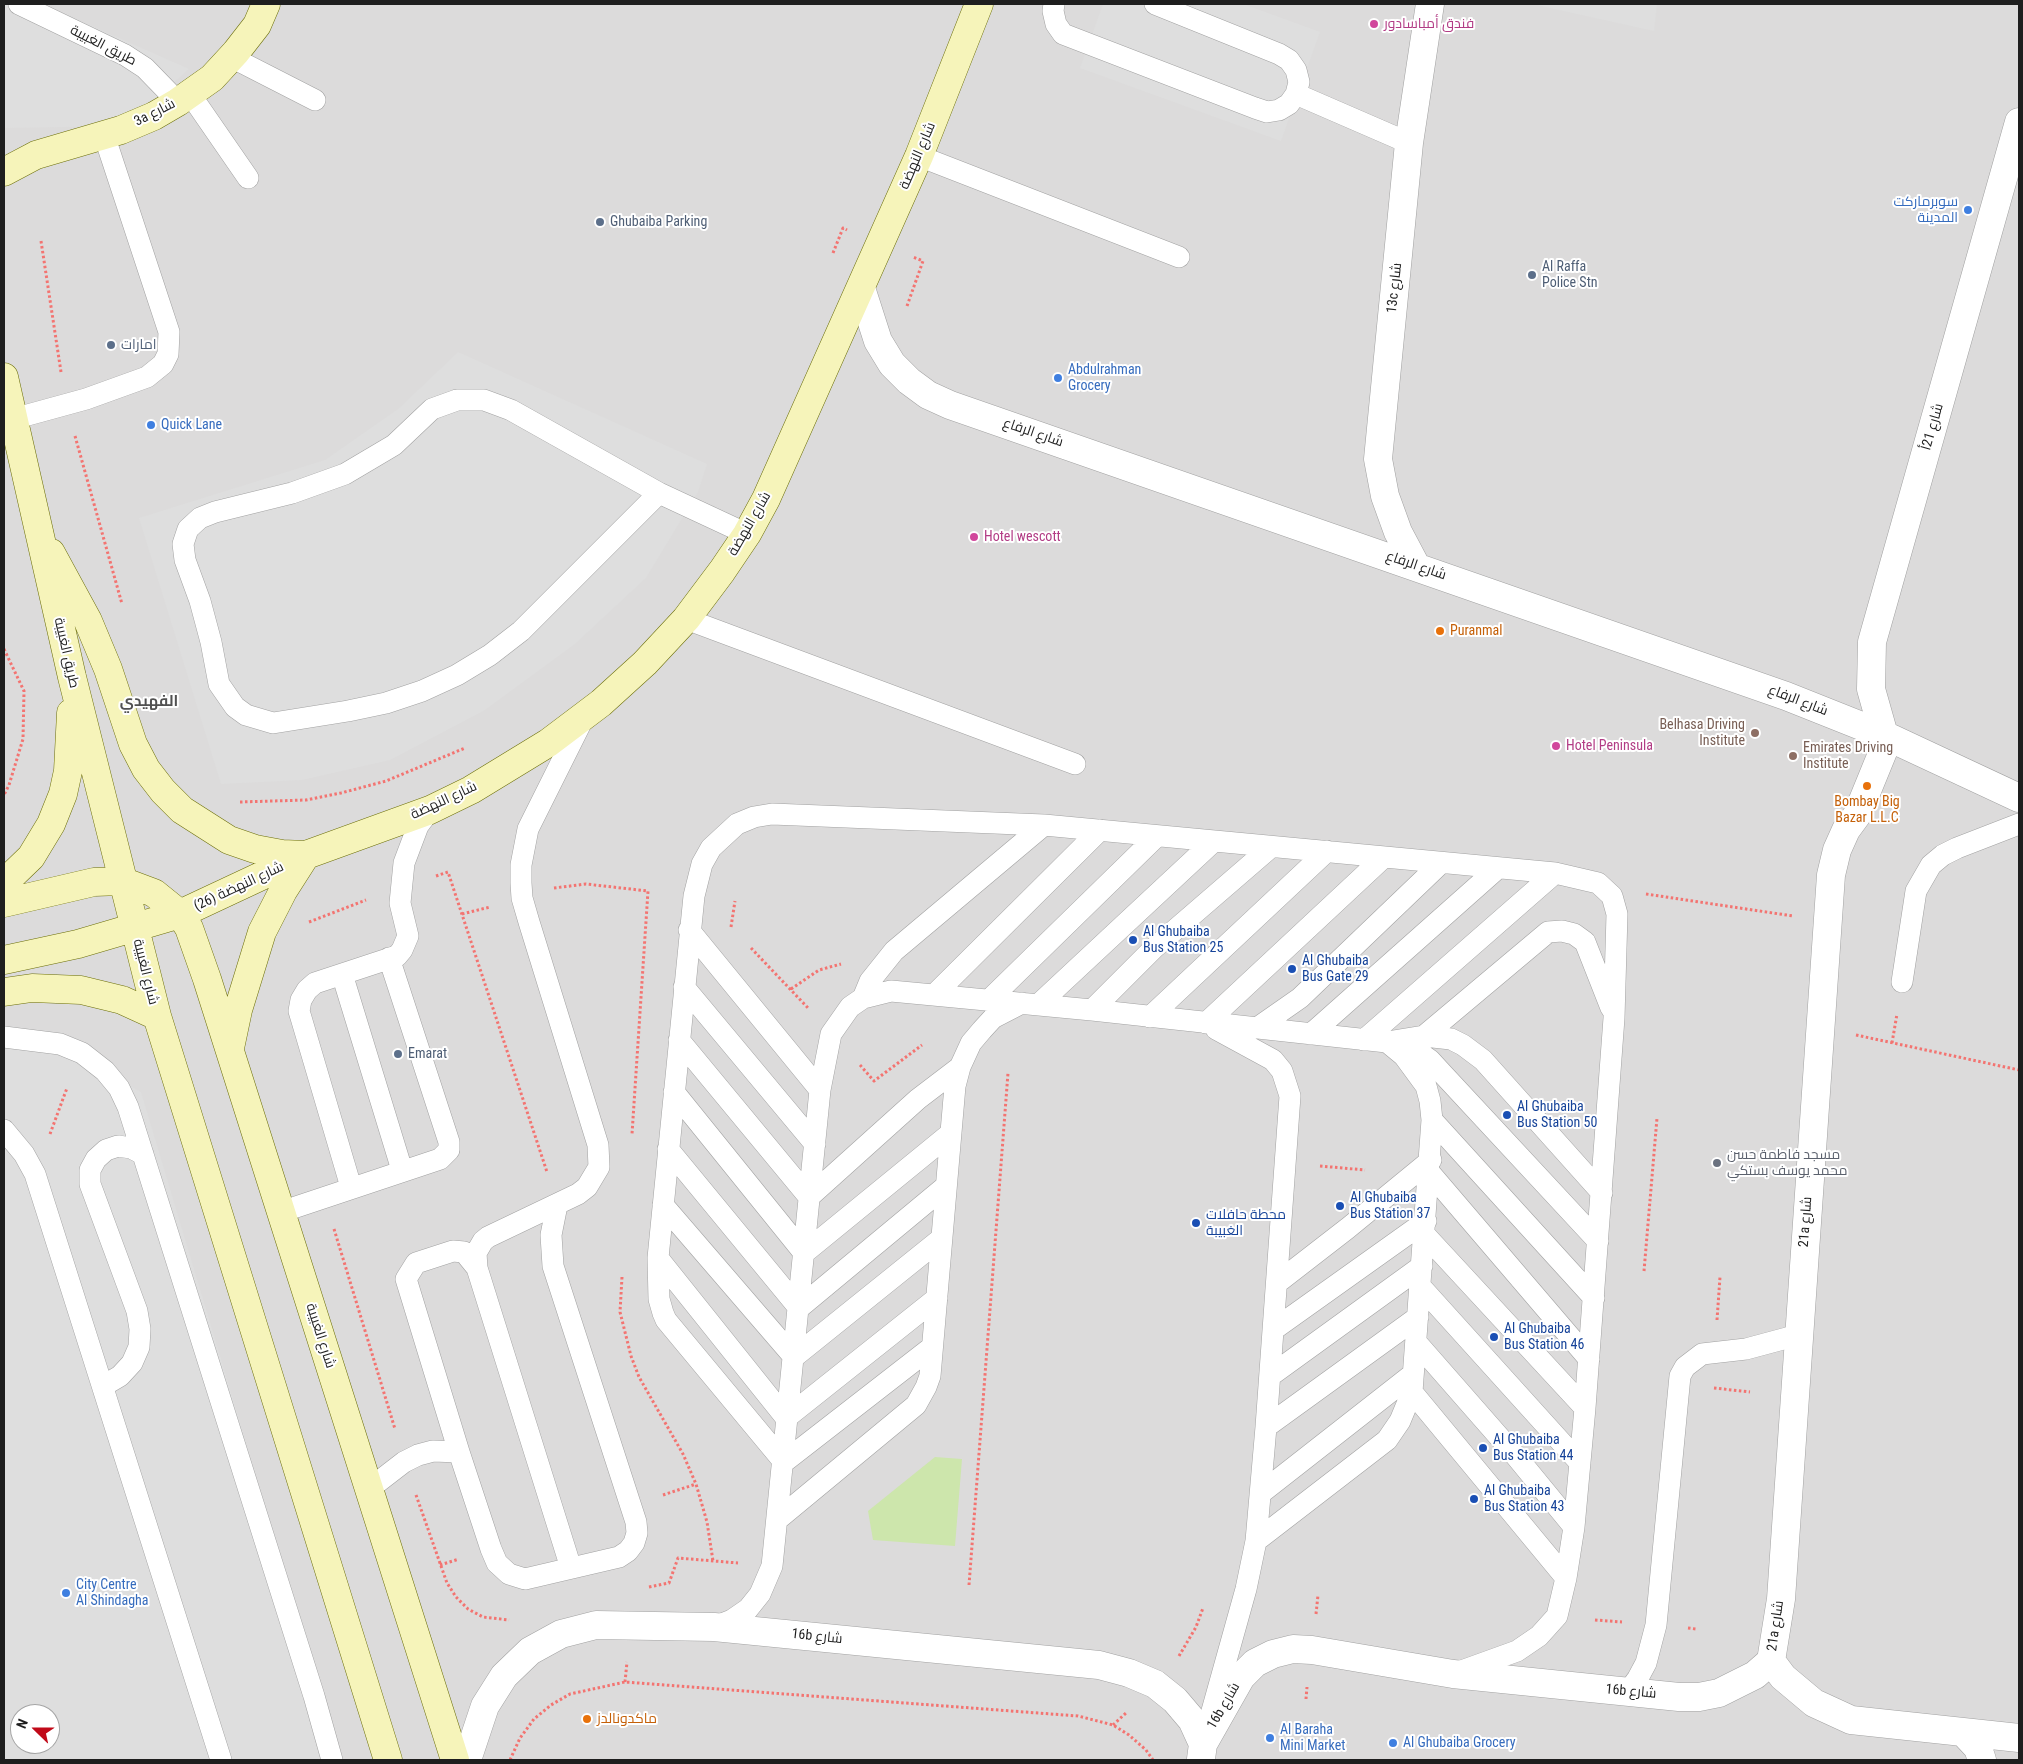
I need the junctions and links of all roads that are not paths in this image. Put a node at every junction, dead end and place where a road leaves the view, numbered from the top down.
1 (19, 4) edge
2 (266, 4) edge
3 (979, 4) edge
4 (1054, 4) edge
5 (1155, 4) edge
6 (1430, 4) edge
7 (231, 57) junction
8 (1296, 94) junction
9 (184, 98) junction
10 (315, 100) dead end
11 (2019, 122) edge
12 (104, 135) junction
13 (1409, 143) junction
14 (919, 156) junction
15 (5, 170) edge
16 (248, 178) dead end
17 (1178, 257) dead end
18 (861, 288) junction
19 (4, 377) edge
20 (13, 419) junction
21 (659, 494) junction
22 (38, 531) junction
23 (747, 534) junction
24 (1416, 566) junction
25 (686, 619) junction
26 (72, 677) junction
27 (585, 716) junction
28 (1884, 735) junction
29 (1075, 764) dead end
30 (2019, 798) edge
31 (430, 810) junction
32 (2019, 824) edge
33 (1044, 825) junction
34 (1100, 830) junction
35 (1157, 836) junction
36 (1214, 841) junction
37 (1271, 847) junction
38 (1328, 852) junction
39 (306, 855) junction
40 (1384, 857) junction
41 (1441, 862) junction
42 (1498, 868) junction
43 (1555, 873) junction
44 (122, 881) junction
45 (4, 883) edge
46 (4, 903) edge
47 (180, 914) junction
48 (134, 928) junction
49 (689, 930) junction
50 (389, 958) junction
51 (4, 960) edge
52 (342, 974) junction
53 (1902, 982) dead end
54 (684, 987) junction
55 (4, 992) edge
56 (935, 994) junction
57 (863, 998) junction
58 (989, 1000) junction
59 (1030, 1004) junction
60 (1092, 1010) junction
61 (157, 1016) junction
62 (1150, 1017) junction
63 (1614, 1018) junction
64 (1206, 1023) junction
65 (1257, 1028) junction
66 (1310, 1034) junction
67 (1424, 1036) junction
68 (4, 1037) edge
69 (679, 1040) junction
70 (1364, 1040) junction
71 (1395, 1041) junction
72 (229, 1050) junction
73 (960, 1067) junction
74 (820, 1090) junction
75 (674, 1092) junction
76 (1432, 1120) junction
77 (4, 1130) edge
78 (951, 1133) junction
79 (815, 1144) junction
80 (668, 1149) junction
81 (143, 1154) junction
82 (1430, 1166) junction
83 (402, 1170) junction
84 (946, 1186) junction
85 (351, 1187) junction
86 (1602, 1193) junction
87 (809, 1197) junction
88 (557, 1205) junction
89 (663, 1205) junction
90 (280, 1212) junction
91 (1425, 1228) junction
92 (942, 1238) junction
93 (1598, 1241) junction
94 (804, 1253) junction
95 (658, 1258) junction
96 (1422, 1266) junction
97 (477, 1268) junction
98 (1277, 1283) junction
99 (1421, 1287) junction
100 (936, 1298) junction
101 (1594, 1298) junction
102 (799, 1308) junction
103 (1418, 1317) junction
104 (1274, 1330) junction
105 (1798, 1335) junction
106 (1416, 1342) junction
107 (932, 1347) junction
108 (794, 1358) junction
109 (1589, 1359) junction
110 (1270, 1376) junction
111 (1412, 1383) junction
112 (102, 1386) junction
113 (1585, 1408) junction
114 (786, 1418) junction
115 (1266, 1427) junction
116 (459, 1452) junction
117 (784, 1462) junction
118 (1580, 1463) junction
119 (369, 1489) junction
120 (1261, 1493) junction
121 (777, 1520) junction
122 (1574, 1527) junction
123 (1256, 1541) junction
124 (570, 1568) junction
125 (1566, 1578) junction
126 (714, 1627) junction
127 (1771, 1661) junction
128 (1453, 1674) junction
129 (1628, 1692) junction
130 (1964, 1733) junction
131 (2019, 1738) edge
132 (1202, 1752) edge
133 (221, 1760) edge
134 (332, 1760) edge
135 (388, 1760) edge
136 (455, 1760) edge
137 (467, 1760) edge
138 (1982, 1760) edge

1 - 9 lane, طريق الغبيبة
2 - 7 street, 3a شارع
3 - 14 street, شارع النهضة
4 - 8 lane
5 - 8 lane
6 - 13 street, 13c شارع
7 - 9 street, 3a شارع
7 - 10 lane
8 - 13 lane
9 - 12 street, 3a شارع
9 - 16 lane, طريق الغبيبة
11 - 28 street, شارع 21أ
12 - 15 street, 3a شارع
12 - 20 lane
13 - 24 street, 13c شارع
14 - 17 lane
14 - 18 street, شارع النهضة
18 - 23 street, شارع النهضة
18 - 24 street, شارع الرفاع
19 - 20 street, طريق الغبيبة
20 - 22 street, طريق الغبيبة
21 - 21 lane
21 - 23 lane
22 - 26 street, طريق الغبيبة
22 - 39 street
23 - 25 street, شارع النهضة
24 - 28 street, شارع الرفاع
25 - 27 street, شارع النهضة
25 - 29 lane
26 - 44 street, طريق الغبيبة
26 - 45 street
27 - 31 street, شارع النهضة
27 - 88 lane
28 - 30 street, شارع الرفاع
28 - 105 street, 21a شارع
31 - 39 street, شارع النهضة
31 - 50 lane
32 - 53 lane
33 - 34 lane
33 - 49 lane
33 - 57 lane
34 - 35 lane
34 - 56 lane
35 - 36 lane
35 - 58 lane
36 - 37 lane
36 - 59 lane
37 - 38 lane
37 - 60 lane
38 - 40 lane
38 - 62 lane
39 - 47 street, شارع النهضة (26)
39 - 72 street
40 - 41 lane
40 - 64 lane
41 - 42 lane
41 - 65 lane
42 - 43 lane
42 - 66 lane
43 - 63 lane
43 - 70 lane
44 - 46 street, شارع النهضة (26)
44 - 47 street, شارع النهضة (26)
44 - 48 street, طريق الغبيبة
47 - 48 street
47 - 72 street, شارع الغبيبة
48 - 51 street
48 - 61 street, شارع الغبيبة
49 - 54 lane
49 - 74 lane
50 - 52 lane
50 - 83 lane
52 - 83 lane
52 - 85 lane
54 - 69 lane
54 - 79 lane
55 - 61 street
56 - 57 lane
56 - 58 lane
57 - 74 lane
58 - 59 lane
59 - 60 lane
59 - 73 lane
60 - 62 lane
61 - 135 street, شارع الغبيبة
62 - 64 lane
63 - 67 lane
63 - 86 lane
64 - 65 lane
64 - 98 lane
65 - 66 lane
66 - 70 lane
67 - 71 lane
67 - 86 lane
68 - 81 lane
69 - 75 lane
69 - 87 lane
70 - 71 lane
71 - 76 lane
71 - 93 lane
72 - 90 street, شارع الغبيبة
73 - 78 lane
73 - 87 lane
74 - 79 lane
75 - 80 lane
75 - 94 lane
76 - 82 lane
76 - 101 lane
77 - 112 lane
78 - 84 lane
78 - 94 lane
79 - 87 lane
80 - 89 lane
80 - 102 lane
81 - 112 lane
81 - 134 lane
82 - 91 lane
82 - 98 lane
82 - 109 lane
83 - 85 lane
84 - 92 lane
84 - 102 lane
85 - 90 lane
86 - 93 lane
87 - 94 lane
88 - 97 lane
88 - 124 lane
89 - 95 lane
89 - 108 lane
90 - 119 street, شارع الغبيبة
91 - 96 lane
91 - 104 lane
91 - 113 lane
92 - 100 lane
92 - 108 lane
93 - 101 lane
94 - 102 lane
95 - 114 lane
95 - 117 lane
96 - 99 lane
96 - 110 lane
97 - 116 lane
97 - 124 lane
98 - 104 lane
99 - 103 lane
99 - 118 lane
100 - 107 lane
100 - 114 lane
101 - 109 lane
102 - 108 lane
103 - 106 lane
103 - 115 lane
104 - 110 lane
105 - 127 street, 21a شارع
105 - 129 lane
106 - 111 lane
106 - 122 lane
107 - 117 lane
107 - 121 lane
108 - 114 lane
109 - 113 lane
110 - 115 lane
111 - 120 lane
111 - 123 lane
111 - 125 lane
112 - 133 lane
113 - 118 lane
114 - 117 lane
115 - 120 lane
116 - 119 lane
116 - 124 lane
117 - 121 lane
118 - 122 lane
119 - 136 street, شارع الغبيبة
120 - 123 lane
121 - 126 lane
122 - 125 lane
123 - 132 lane
125 - 128 lane
126 - 132 street, 16b شارع
126 - 137 street, 16b شارع
127 - 129 street, 16b شارع
127 - 130 street
128 - 129 street, 16b شارع
128 - 132 street, 16b شارع
130 - 131 street
130 - 138 street

